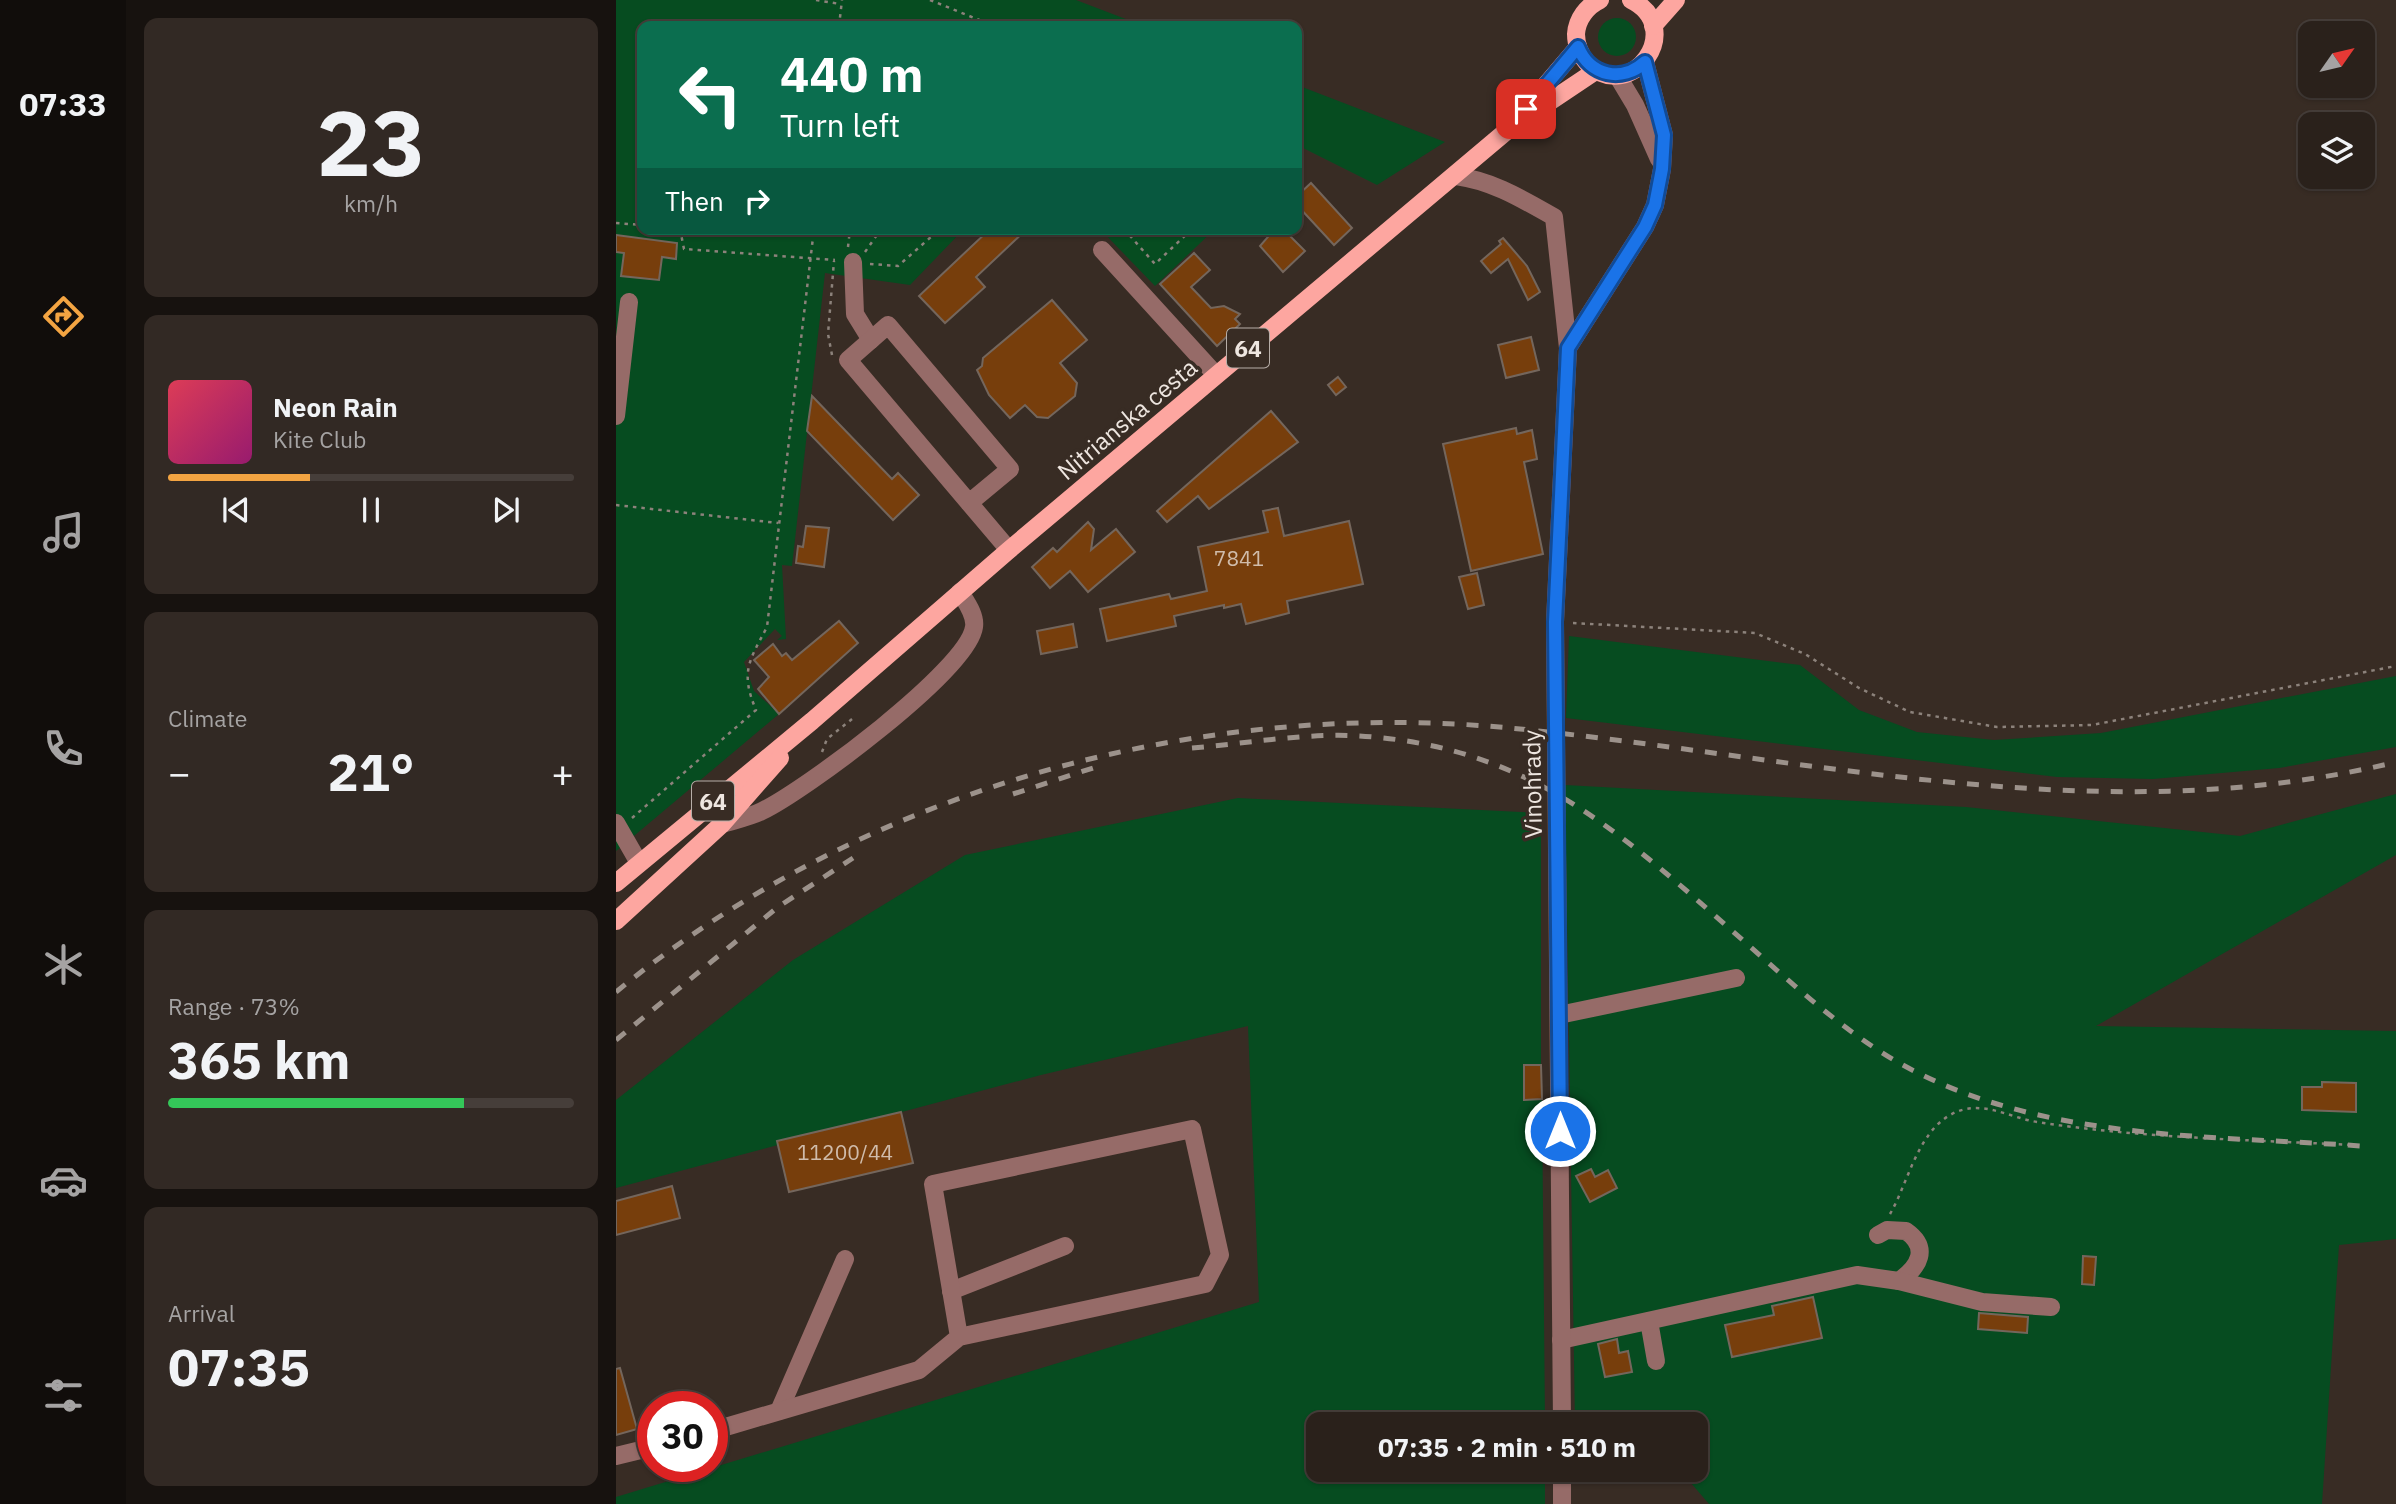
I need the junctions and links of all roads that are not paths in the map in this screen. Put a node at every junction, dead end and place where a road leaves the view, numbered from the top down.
1 (1676, 0) edge
2 (1636, 1) edge
3 (1594, 2) edge
4 (1653, 26) junction
5 (1578, 47) junction
6 (1645, 62) junction
7 (1597, 70) junction
8 (1617, 75) junction
9 (1509, 129) junction
10 (1662, 169) junction
11 (1456, 176) junction
12 (1102, 250) dead end
13 (855, 262) road end
14 (629, 302) dead end
15 (871, 340) junction
16 (1568, 348) junction
17 (1216, 375) junction
18 (616, 416) edge
19 (969, 503) junction
20 (1009, 550) junction
21 (961, 592) junction
22 (812, 721) junction
23 (722, 824) junction
24 (618, 826) edge
25 (639, 863) junction
26 (616, 883) edge
27 (616, 921) edge
28 (1736, 978) dead end
29 (1559, 1015) junction
30 (1878, 1235) road end
31 (1065, 1246) dead end
32 (845, 1259) dead end
33 (1899, 1281) junction
34 (951, 1291) junction
35 (2051, 1307) dead end
36 (1649, 1321) junction
37 (959, 1337) junction
38 (1561, 1340) junction
39 (1657, 1360) dead end
40 (779, 1411) junction
41 (1562, 1412) edge
42 (728, 1426) edge
43 (637, 1451) edge
44 (616, 1456) edge
45 (1562, 1482) edge
46 (1562, 1504) edge

1 - 4 main road
2 - 4 main road
3 - 5 main road, 64
4 - 6 main road
5 - 7 main road
5 - 9 main road, Nitrianska cesta / 64
6 - 8 main road
6 - 10 street, Vinohrady
7 - 8 main road
7 - 9 main road, Nitrianska cesta / 64
8 - 10 street
9 - 11 main road, Nitrianska cesta / 64
10 - 16 street, Vinohrady
11 - 16 street
11 - 17 main road, Nitrianska cesta / 64
12 - 17 street
13 - 15 street
14 - 18 street
15 - 19 street
15 - 19 street
16 - 29 street, Vinohrady
17 - 20 main road, Nitrianska cesta / 64
19 - 20 street
20 - 21 main road, Nitrianska cesta / 64
21 - 22 main road, Nitrianska cesta / 64
21 - 23 street
22 - 23 main road, Nitrianska cesta / 64
22 - 25 main road, Nitrianska cesta / 64
23 - 27 main road, Nitrianska cesta / 64
24 - 25 street
25 - 26 main road, Nitrianska cesta / 64
28 - 29 street
29 - 38 street, Vinohrady
30 - 33 street
31 - 34 street
32 - 40 street
33 - 35 street
33 - 36 street
34 - 37 street
34 - 37 street
36 - 38 street
36 - 39 street
37 - 40 street
38 - 41 street, Vinohrady
40 - 42 street
43 - 44 street
45 - 46 street

